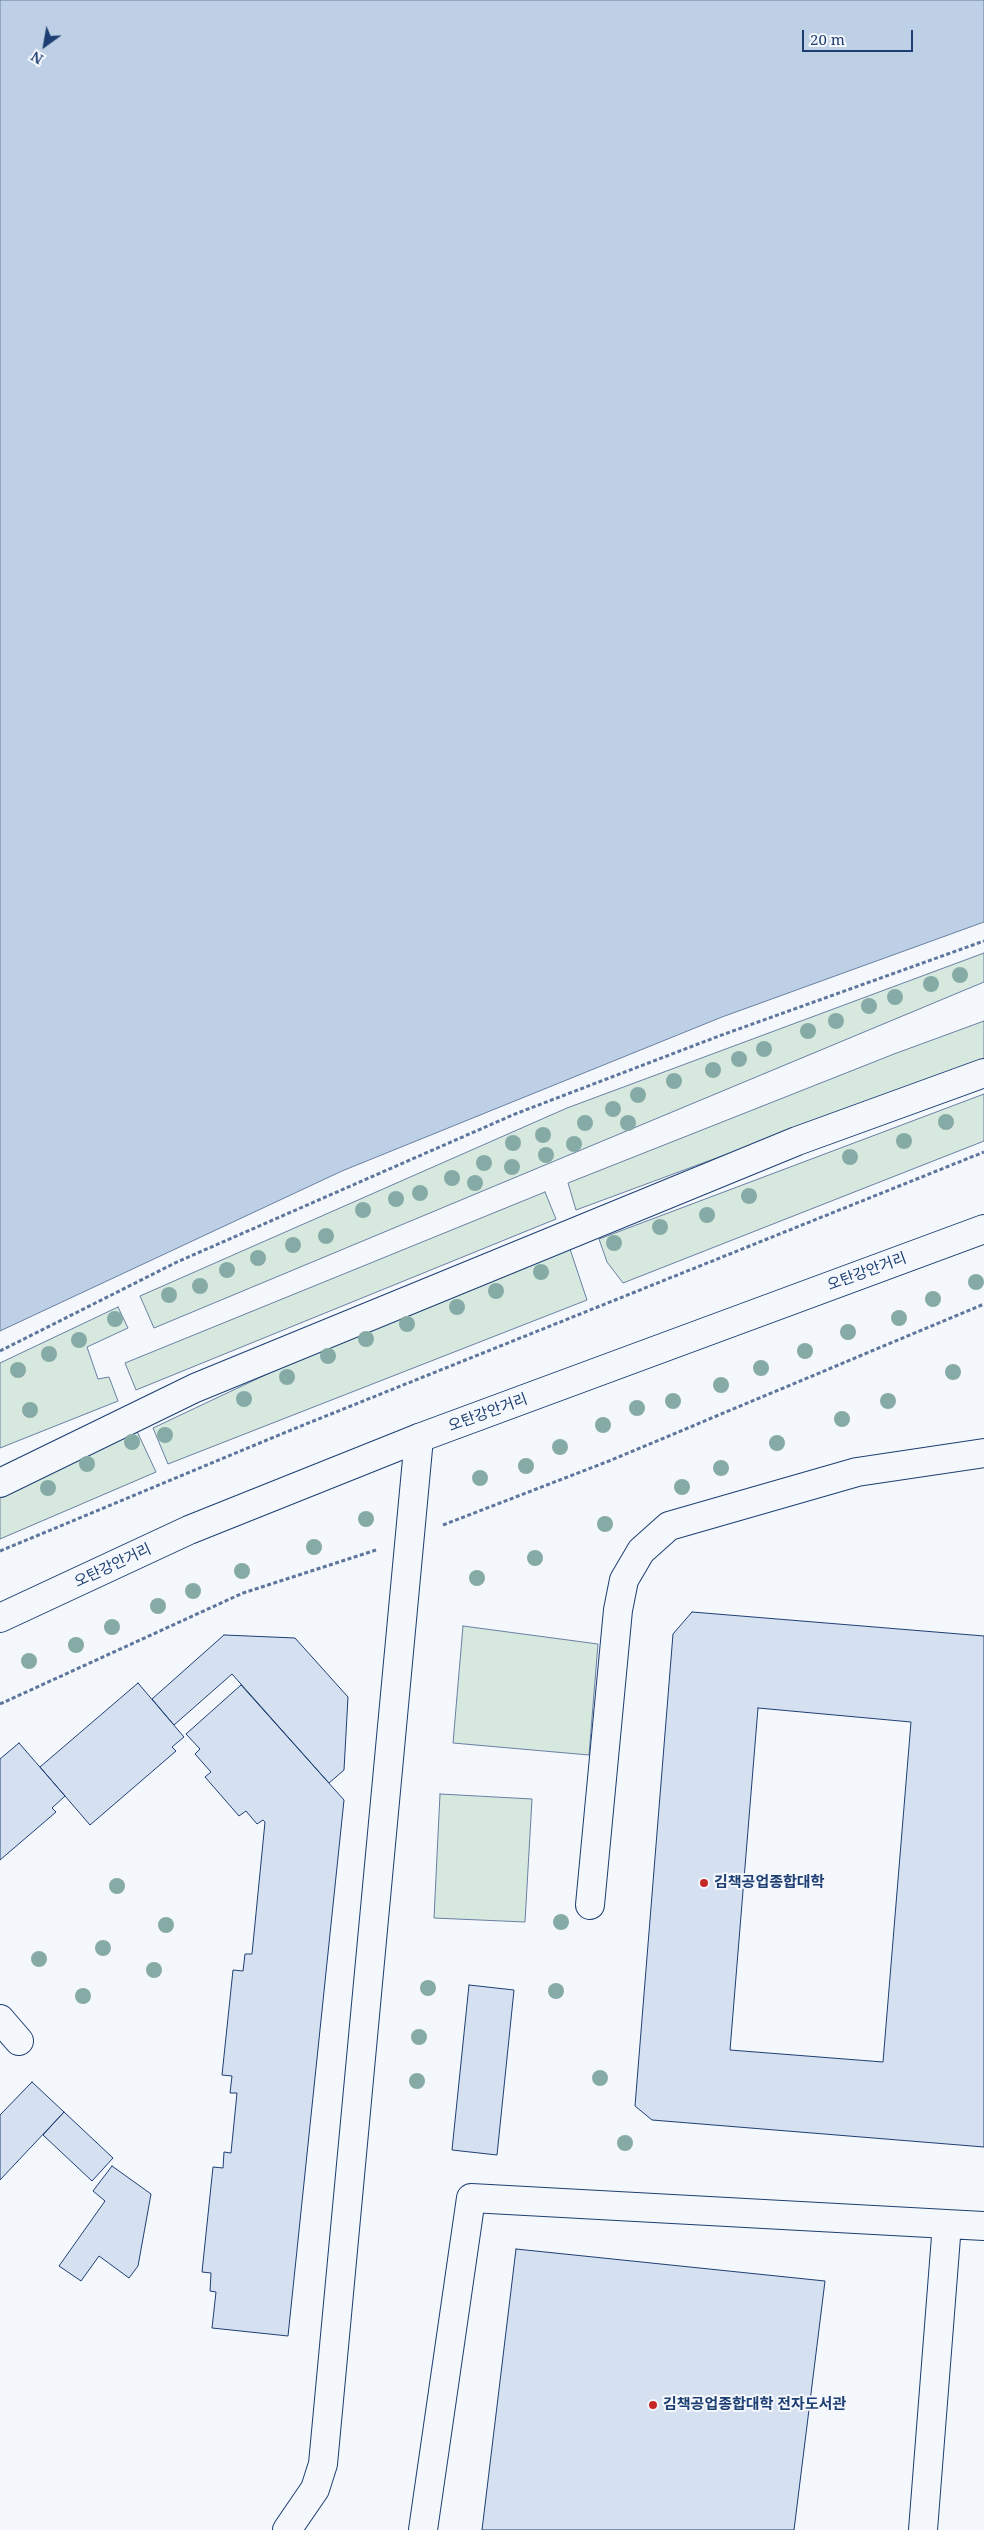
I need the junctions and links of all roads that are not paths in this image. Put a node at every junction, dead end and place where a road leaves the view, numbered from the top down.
1 (984, 1073) edge
2 (984, 1229) edge
3 (419, 1438) junction
4 (984, 1453) edge
5 (0, 1483) edge
6 (0, 1618) edge
7 (590, 1905) dead end
8 (0, 2019) edge
9 (19, 2041) dead end
10 (947, 2224) junction
11 (984, 2226) edge
12 (287, 2530) edge
13 (423, 2530) edge
14 (923, 2530) edge

1 - 5 street
2 - 3 street, 오탄강안거리
3 - 6 street, 오탄강안거리
3 - 12 street
4 - 7 street
8 - 9 street
10 - 11 street
10 - 13 street
10 - 14 street

